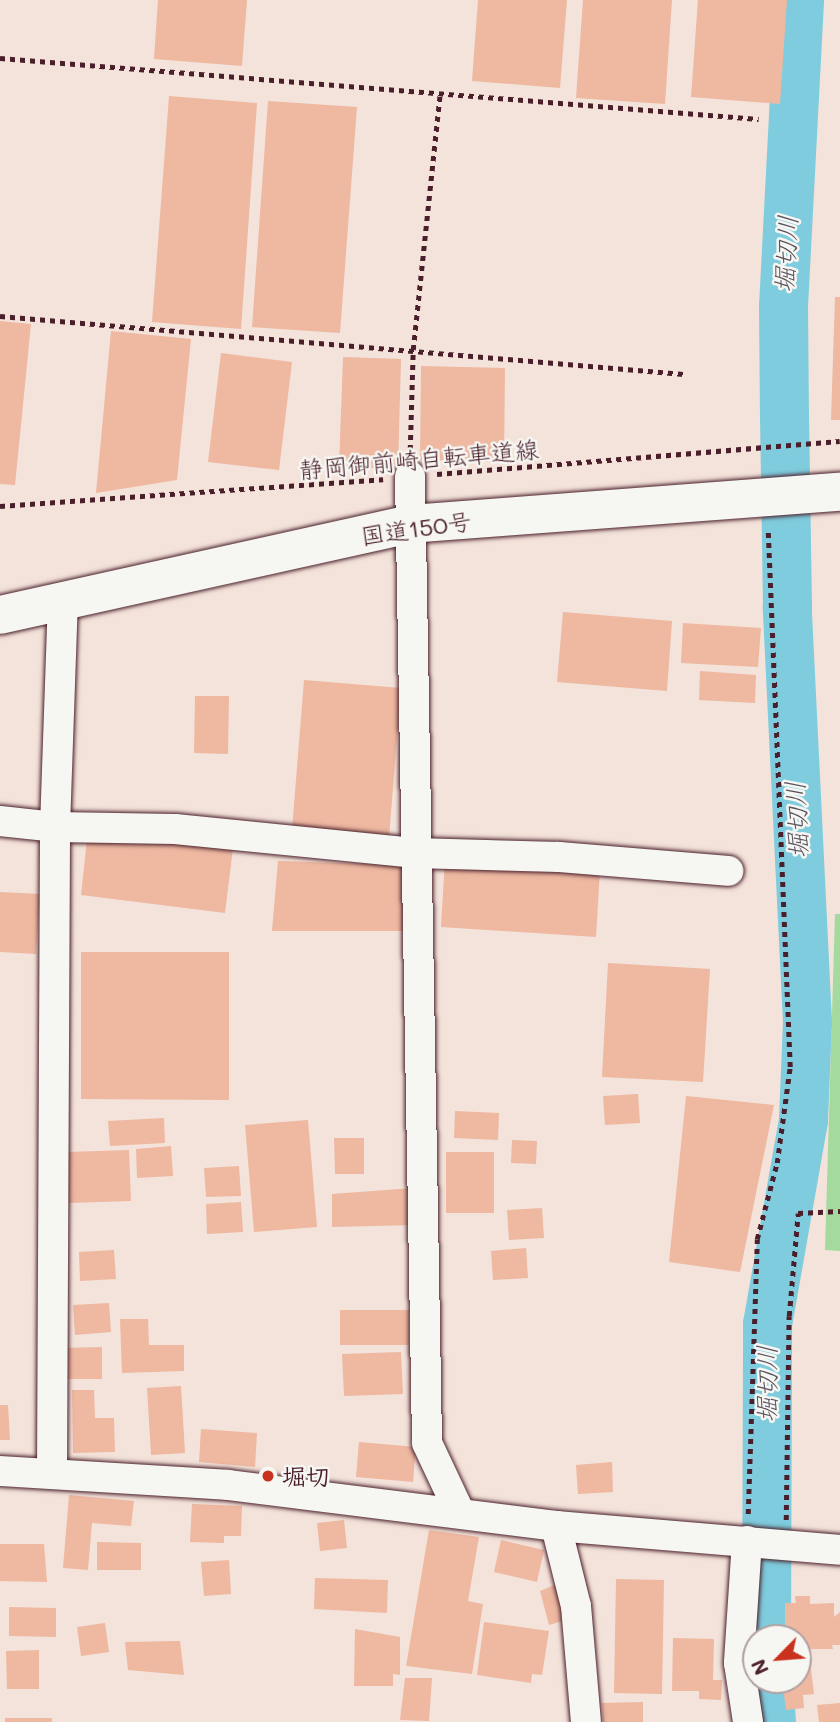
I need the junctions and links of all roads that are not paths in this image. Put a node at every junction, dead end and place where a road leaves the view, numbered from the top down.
1 (410, 476) road end
2 (826, 493) edge
3 (410, 524) junction
4 (63, 600) junction
5 (0, 615) edge
6 (0, 821) edge
7 (55, 827) junction
8 (414, 853) junction
9 (728, 871) dead end
10 (0, 1471) edge
11 (52, 1474) junction
12 (459, 1511) junction
13 (556, 1526) junction
14 (747, 1541) junction
15 (840, 1550) edge
16 (586, 1722) edge
17 (748, 1722) edge

1 - 3 street
2 - 3 highway, 国道150号
3 - 4 highway, 国道150号
3 - 8 street
4 - 5 highway, 国道150号
4 - 7 street
6 - 7 street
7 - 8 street
7 - 11 street
8 - 9 street
8 - 12 street
10 - 11 street
11 - 12 street
12 - 13 street
13 - 14 street
13 - 16 street
14 - 15 street
14 - 17 street

